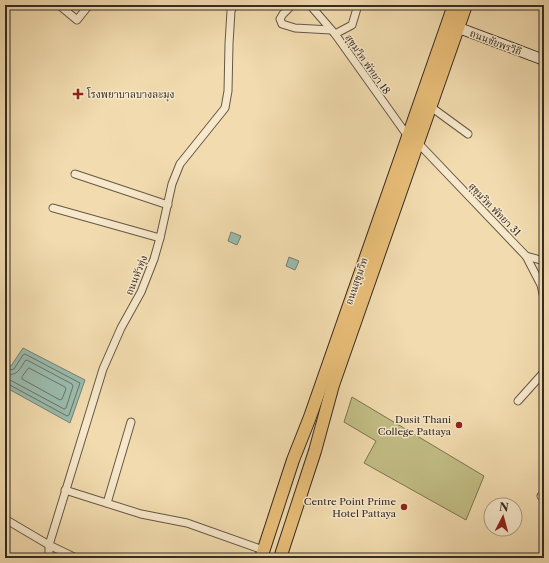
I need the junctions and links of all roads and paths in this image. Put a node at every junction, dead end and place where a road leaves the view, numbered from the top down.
1 (59, 5) edge
2 (89, 5) edge
3 (234, 5) edge
4 (292, 5) edge
5 (311, 5) edge
6 (358, 5) edge
7 (454, 5) edge
8 (466, 5) edge
9 (452, 26) junction
10 (333, 32) junction
11 (544, 60) edge
12 (431, 107) junction
13 (468, 134) dead end
14 (407, 136) junction
15 (418, 144) junction
16 (75, 174) dead end
17 (168, 205) junction
18 (53, 208) dead end
19 (160, 238) junction
20 (526, 256) junction
21 (544, 261) edge
22 (544, 298) edge
23 (544, 372) edge
24 (518, 401) dead end
25 (131, 422) dead end
26 (284, 487) junction
27 (65, 490) junction
28 (301, 494) junction
29 (107, 503) junction
30 (5, 520) edge
31 (49, 545) junction
32 (262, 554) edge
33 (49, 558) edge
34 (76, 558) edge
35 (280, 558) edge

1 - 2 street
3 - 17 street, ถนนหัวทุ่ง
4 - 10 street
5 - 10 street, สุขุมวิท พัทยา 18
6 - 10 street
7 - 9 highway, ถนนสุขุมวิท
8 - 9 highway, ถนนสุขุมวิท
9 - 11 main road, ถนนชัยพรวิถี
9 - 12 highway, ถนนสุขุมวิท
9 - 14 highway, ถนนสุขุมวิท
10 - 14 street, สุขุมวิท พัทยา 18
12 - 13 street
12 - 15 highway, ถนนสุขุมวิท
14 - 26 highway, ถนนสุขุมวิท
15 - 20 street, สุขุมวิท พัทยา 31
15 - 28 highway, ถนนสุขุมวิท
16 - 17 street
17 - 19 street, ถนนหัวทุ่ง
18 - 19 street
19 - 27 street, ถนนหัวทุ่ง
20 - 21 street
20 - 22 street, สุขุมวิท พัทยา 31
23 - 24 street
25 - 29 street
26 - 28 highway
26 - 32 highway, ถนนสุขุมวิท
27 - 29 street
27 - 31 street, ถนนหัวทุ่ง
28 - 35 highway, ถนนสุขุมวิท
29 - 32 street
30 - 31 street
31 - 33 street, ถนนหัวทุ่ง
31 - 34 street

